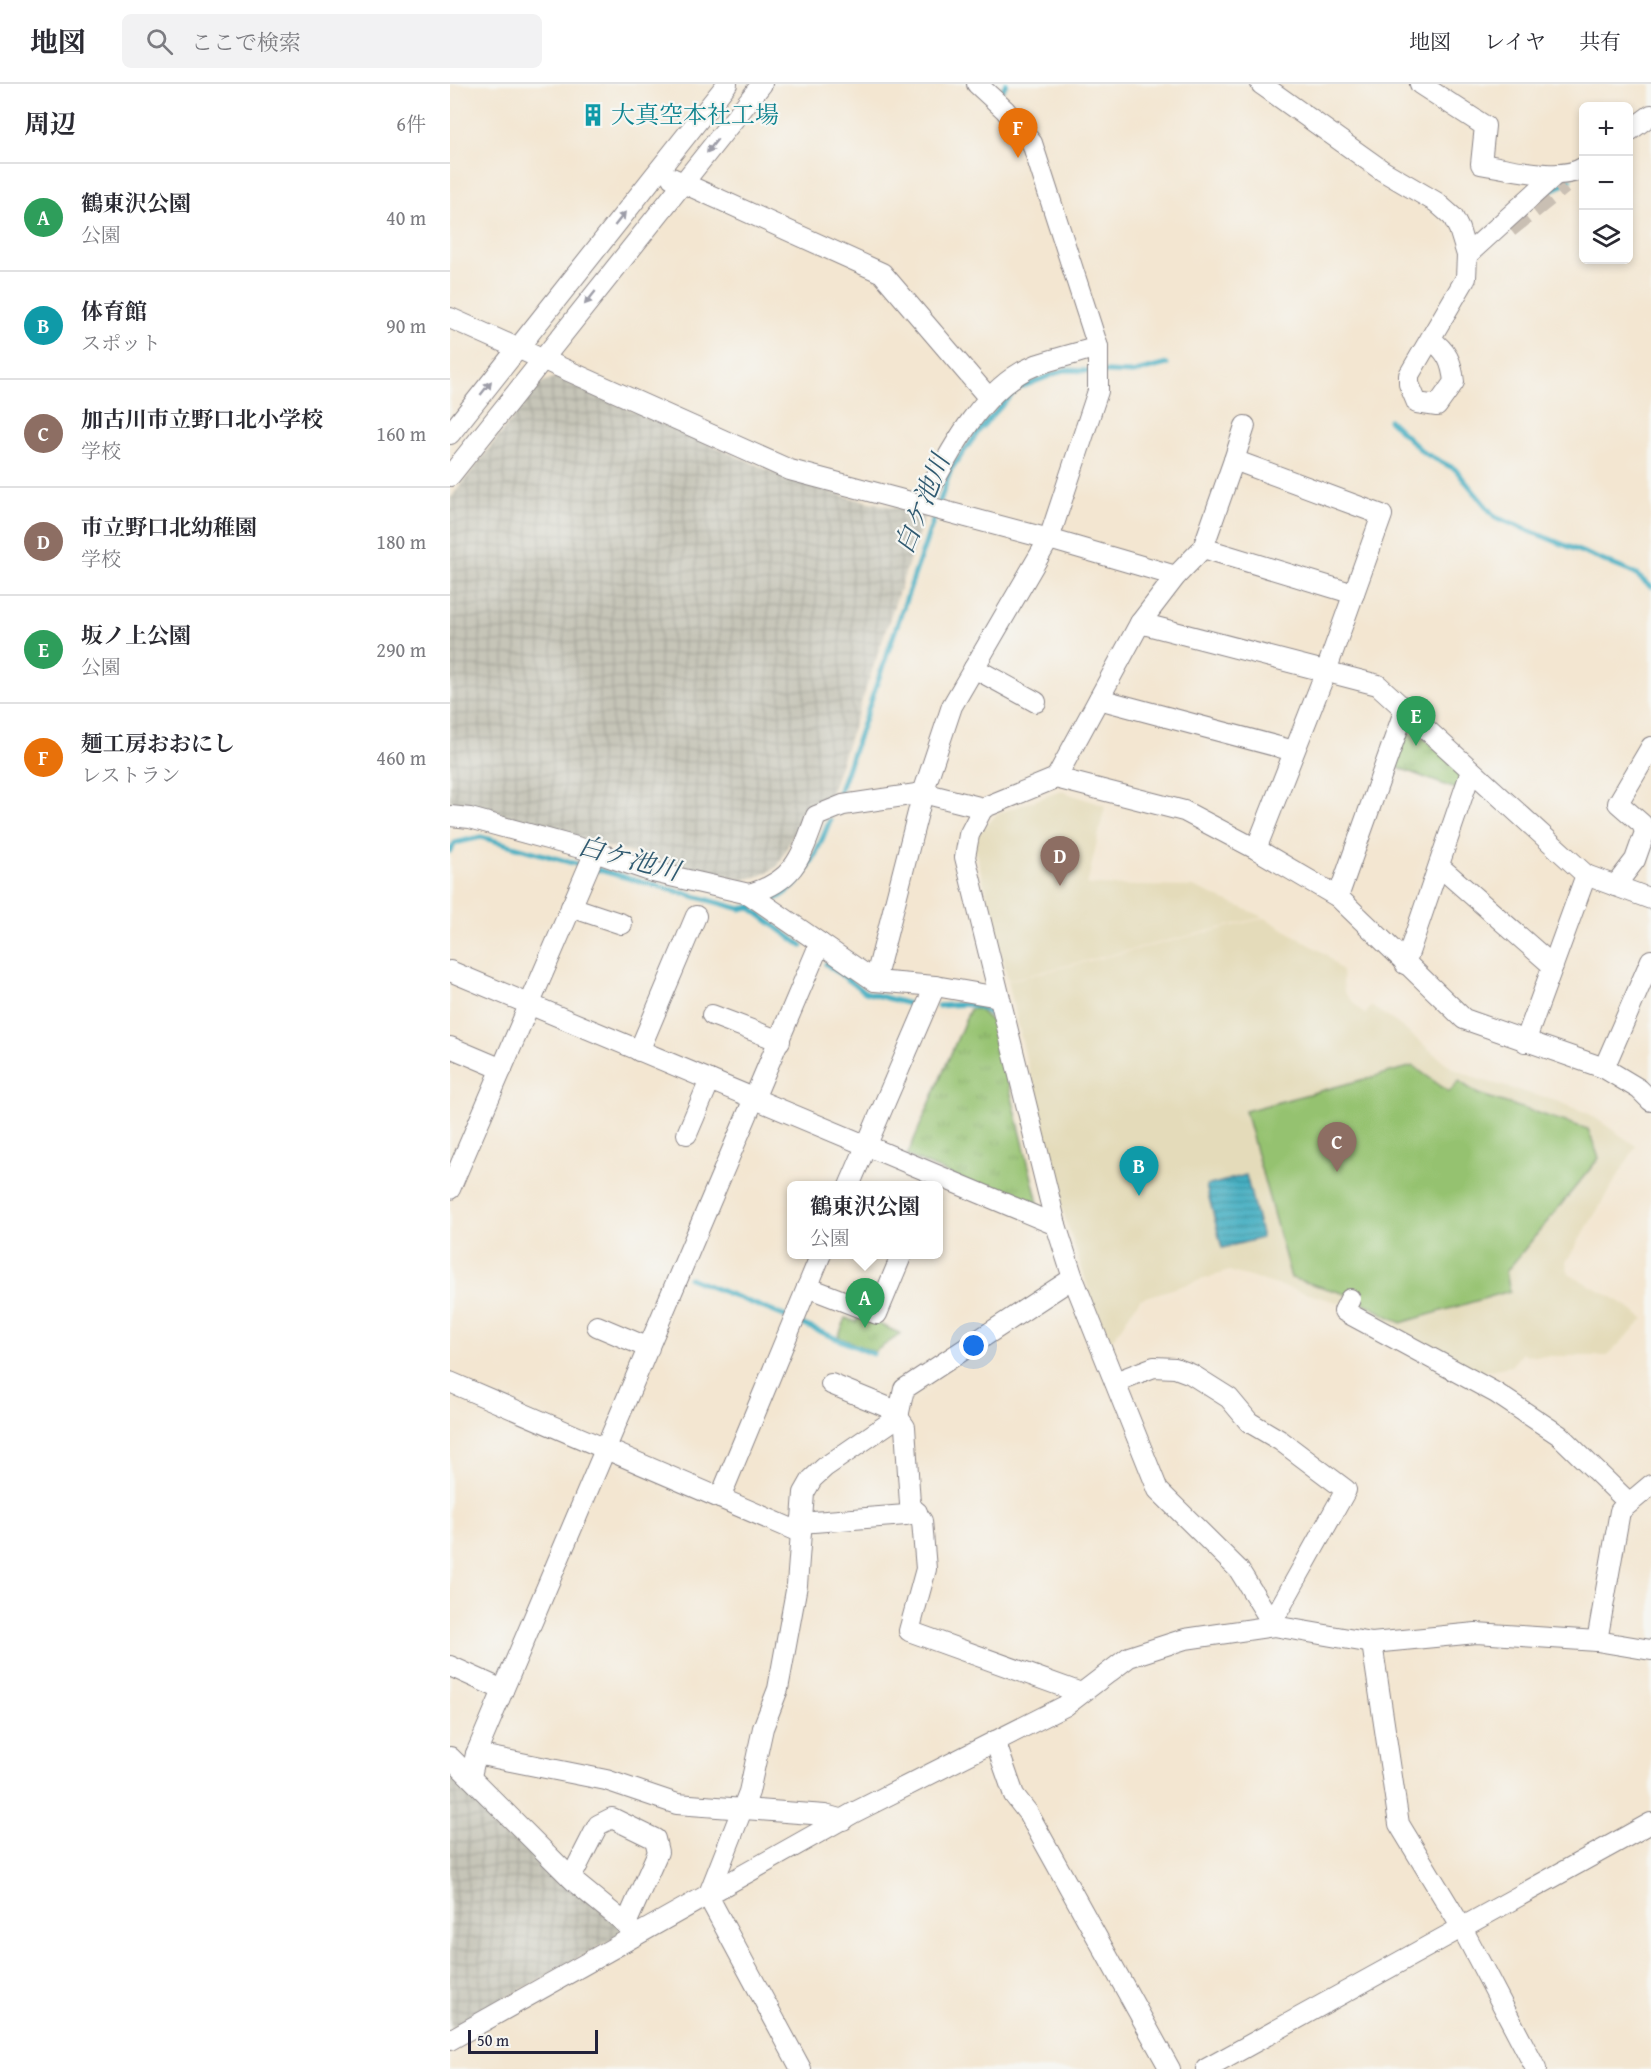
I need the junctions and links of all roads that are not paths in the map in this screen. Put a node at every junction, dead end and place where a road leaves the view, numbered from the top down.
1 (727, 84) edge
2 (762, 84) edge
3 (977, 84) edge
4 (1261, 84) edge
5 (1420, 84) edge
6 (1651, 115) edge
7 (1633, 129) edge
8 (1579, 170) edge
9 (657, 172) junction
10 (1555, 175) junction
11 (683, 183) junction
12 (1467, 255) junction
13 (450, 318) edge
14 (1430, 339) dead end
15 (1098, 347) junction
16 (517, 349) junction
17 (541, 360) junction
18 (988, 397) junction
19 (1245, 426) dead end
20 (450, 434) edge
21 (1234, 460) junction
22 (450, 476) edge
23 (922, 504) junction
24 (1049, 538) junction
25 (1203, 548) junction
26 (1176, 576) junction
27 (1354, 594) junction
28 (1140, 623) junction
29 (974, 668) junction
30 (1326, 671) junction
31 (1099, 699) junction
32 (1036, 702) dead end
33 (1406, 709) junction
34 (1651, 747) edge
35 (1294, 751) junction
36 (1471, 771) junction
37 (1056, 778) junction
38 (923, 793) junction
39 (983, 808) junction
40 (450, 816) edge
41 (1256, 849) junction
42 (595, 852) junction
43 (1439, 866) junction
44 (1586, 875) junction
45 (1615, 886) junction
46 (749, 894) junction
47 (1338, 897) junction
48 (1651, 899) edge
49 (572, 907) junction
50 (696, 916) dead end
51 (622, 924) dead end
52 (820, 944) junction
53 (1405, 964) junction
54 (1552, 966) junction
55 (1650, 966) edge
56 (450, 970) edge
57 (875, 981) junction
58 (935, 986) junction
59 (999, 997) junction
60 (529, 1004) junction
61 (712, 1016) dead end
62 (780, 1041) junction
63 (1525, 1042) junction
64 (450, 1047) edge
65 (639, 1051) junction
66 (1604, 1068) junction
67 (502, 1069) junction
68 (710, 1080) junction
69 (755, 1100) junction
70 (1651, 1101) edge
71 (687, 1134) dead end
72 (866, 1147) junction
73 (933, 1180) edge
74 (851, 1181) edge
75 (943, 1184) edge
76 (450, 1189) edge
77 (1056, 1225) junction
78 (819, 1259) edge
79 (900, 1259) edge
80 (1073, 1278) junction
81 (807, 1287) junction
82 (1350, 1299) dead end
83 (597, 1326) dead end
84 (649, 1348) junction
85 (450, 1382) edge
86 (1115, 1382) junction
87 (831, 1384) dead end
88 (898, 1414) junction
89 (605, 1449) junction
90 (1651, 1485) edge
91 (720, 1498) junction
92 (1628, 1502) junction
93 (918, 1512) junction
94 (800, 1527) junction
95 (1274, 1626) junction
96 (1597, 1641) junction
97 (1372, 1643) junction
98 (1651, 1650) edge
99 (450, 1666) edge
100 (503, 1690) junction
101 (1081, 1693) junction
102 (995, 1742) junction
103 (476, 1754) junction
104 (450, 1757) edge
105 (471, 1776) junction
106 (742, 1809) junction
107 (843, 1820) junction
108 (1651, 1823) edge
109 (571, 1878) junction
110 (708, 1896) junction
111 (1462, 1928) junction
112 (631, 1929) junction
113 (450, 2040) edge
114 (801, 2069) edge
115 (1170, 2069) edge
116 (1206, 2069) edge
117 (1536, 2069) edge

1 - 9 street
2 -> 11 street
3 - 15 street
4 - 12 street
5 - 10 street
6 - 7 street
8 - 10 street
9 - 11 street
16 -> 9 street
10 - 12 street
11 -> 17 street
11 - 18 street
12 - 14 street
13 - 16 street
15 - 18 street
15 - 24 street
16 - 17 street
20 -> 16 street
17 - 22 street
17 - 23 street
18 - 23 street
19 - 21 street
21 - 25 street
21 - 27 street
23 - 24 street
24 - 26 street
24 - 29 street
25 - 26 street
25 - 27 street
26 - 28 street
27 - 30 street
28 - 30 street
28 - 31 street
29 - 32 street
29 - 38 street
30 - 33 street
30 - 35 street
31 - 35 street
31 - 37 street
33 - 36 street
33 - 47 street
34 - 45 street
35 - 41 street
36 - 43 street
36 - 44 street
37 - 39 street
37 - 41 street
38 - 39 street
38 - 46 street
38 - 57 street
39 - 59 street
40 - 42 street
41 - 47 street
42 - 46 street
42 - 49 street
43 - 53 street
43 - 54 street
44 - 45 street
44 - 54 street
45 - 48 street
46 - 52 street
47 - 53 street
49 - 51 street
49 - 60 street
50 - 65 street
52 - 57 street
52 - 62 street
53 - 63 street
54 - 63 street
55 - 66 street
56 - 60 street
57 - 58 street
58 - 59 street
58 - 72 street
59 - 77 street
60 - 65 street
60 - 67 street
61 - 62 street
62 - 69 street
63 - 66 street
64 - 67 street
65 - 68 street
66 - 70 street
67 - 76 street
68 - 69 street
68 - 71 street
69 - 72 street
69 - 84 street
72 - 73 street
72 - 74 street
75 - 77 street
77 - 80 street
78 - 81 street
79 - 81 street
80 - 86 street
80 - 88 street
81 - 91 street
82 - 92 street
83 - 84 street
84 - 89 street
85 - 89 street
86 - 95 street
86 - 95 street
87 - 88 street
88 - 93 street
88 - 94 street
89 - 91 street
89 - 100 street
90 - 92 street
91 - 94 street
92 - 96 street
93 - 94 street
93 - 101 street
94 - 106 street
95 - 97 street
95 - 101 street
96 - 97 street
96 - 98 street
97 - 111 street
99 - 100 street
100 - 103 street
101 - 102 street
102 - 107 street
102 - 115 street
103 - 105 street
103 - 106 street
104 - 105 street
105 - 109 street
106 - 107 street
106 - 110 street
107 - 110 street
108 - 111 street
109 - 112 street
109 - 112 street
110 - 112 street
110 - 114 street
111 - 116 street
111 - 117 street
112 - 113 street

